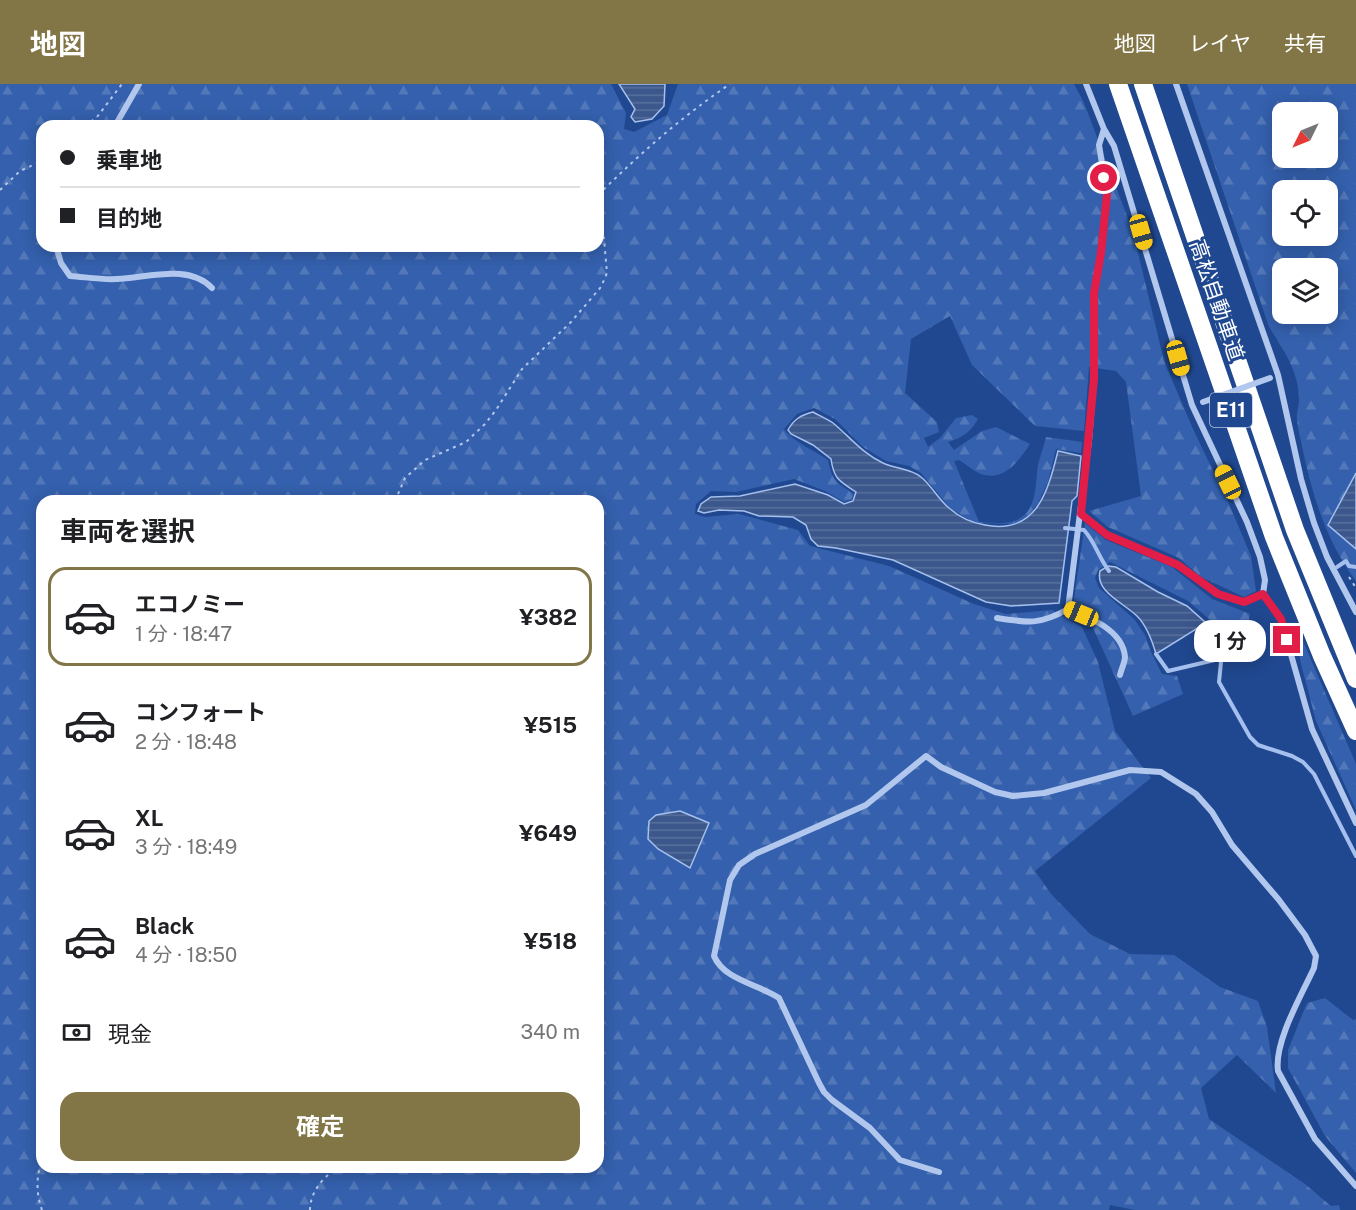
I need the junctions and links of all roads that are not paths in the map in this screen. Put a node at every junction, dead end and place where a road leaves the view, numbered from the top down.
1 (139, 84) edge
2 (1086, 84) edge
3 (1118, 84) edge
4 (1143, 84) edge
5 (1176, 84) edge
6 (118, 120) edge
7 (1104, 129) junction
8 (58, 252) edge
9 (212, 288) dead end
10 (1278, 375) junction
11 (1192, 405) junction
12 (1081, 514) junction
13 (1263, 594) junction
14 (1068, 609) junction
15 (1356, 612) edge
16 (997, 618) dead end
17 (1120, 675) dead end
18 (1356, 679) edge
19 (1356, 731) edge
20 (1356, 823) edge
21 (939, 1172) dead end
22 (1356, 1186) edge

1 - 6 street
2 - 7 street
3 - 19 highway, 高松自動車道 / E11
4 - 18 highway, 高松自動車道 / E11
5 - 10 street
7 - 11 street
7 - 12 street
8 - 9 street
10 - 11 street, bridge
10 - 15 street
11 - 13 street
12 - 13 street
12 - 14 street
13 - 20 street
14 - 16 street
14 - 17 street
21 - 22 street

